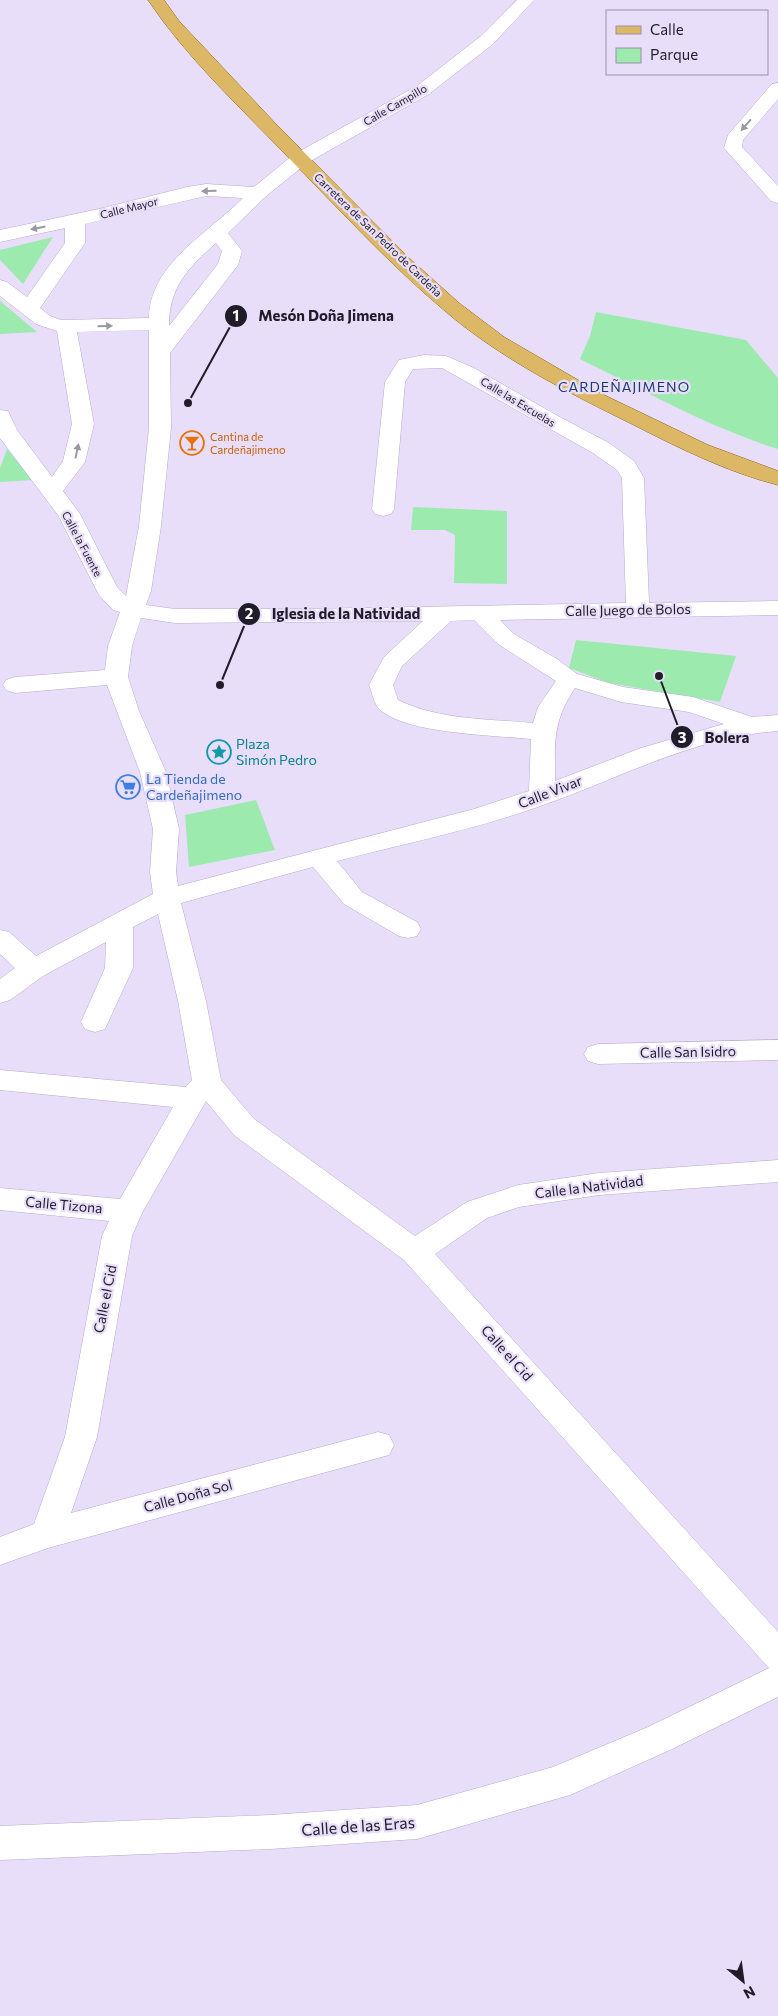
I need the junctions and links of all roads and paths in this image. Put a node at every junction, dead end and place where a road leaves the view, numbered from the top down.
1 (156, 0) edge
2 (526, 0) edge
3 (778, 88) edge
4 (300, 159) junction
5 (756, 172) junction
6 (778, 173) edge
7 (258, 193) junction
8 (778, 197) edge
9 (75, 221) junction
10 (217, 232) junction
11 (0, 236) edge
12 (0, 286) edge
13 (28, 310) junction
14 (159, 324) junction
15 (66, 327) junction
16 (159, 354) junction
17 (2, 428) edge
18 (778, 478) edge
19 (51, 492) junction
20 (383, 509) dead end
21 (778, 608) edge
22 (133, 609) junction
23 (638, 610) junction
24 (479, 612) junction
25 (446, 613) junction
26 (116, 678) junction
27 (569, 679) junction
28 (14, 684) dead end
29 (778, 723) edge
30 (750, 725) junction
31 (543, 732) junction
32 (542, 795) junction
33 (319, 857) junction
34 (168, 898) junction
35 (120, 923) junction
36 (408, 929) dead end
37 (0, 939) edge
38 (33, 969) junction
39 (0, 993) edge
40 (95, 1022) dead end
41 (778, 1050) edge
42 (598, 1054) dead end
43 (0, 1080) edge
44 (200, 1091) junction
45 (778, 1171) edge
46 (0, 1200) edge
47 (128, 1211) junction
48 (415, 1252) junction
49 (378, 1445) dead end
50 (46, 1534) junction
51 (0, 1551) edge
52 (778, 1656) edge
53 (778, 1680) edge
54 (0, 1843) edge

1 - 4 main road, Carretera de San Pedro de Cardeña
2 - 4 street, Calle Campillo
3 -> 5 street
4 - 7 street
4 - 18 main road, Carretera de San Pedro de Cardeña
5 - 6 street
5 - 8 street
7 -> 9 street, Calle Mayor
7 - 10 street
9 -> 11 street, Calle Mayor
9 - 13 street
10 - 14 street
10 - 16 street
12 - 13 street
13 - 15 street
15 -> 14 street
14 - 16 street
19 -> 15 street
16 - 22 street
17 - 19 street, Calle la Fuente
19 - 22 street, Calle la Fuente
20 - 23 street, Calle las Escuelas
21 - 23 street, Calle Juego de Bolos
22 - 25 street, Calle Juego de Bolos
22 - 26 street
23 - 24 street, Calle Juego de Bolos
24 - 25 street, Calle Juego de Bolos
24 - 27 street
25 - 31 street
26 - 28 street
26 - 34 street
27 - 30 street
27 - 31 street
29 - 30 street, Calle Vivar
30 - 32 street, Calle Vivar
31 - 32 street
32 - 33 street, Calle Vivar
33 - 34 street, Calle Vivar
33 - 36 street
34 - 35 street, Calle Vivar
34 - 44 street, Calle el Cid
35 - 38 street, Calle Vivar
35 - 40 street
37 - 38 street
38 - 39 street, Calle Vivar
41 - 42 street, Calle San Isidro
43 - 44 street
44 - 47 street, Calle el Cid
44 - 48 street, Calle el Cid
45 - 48 street, Calle la Natividad
46 - 47 street, Calle Tizona
47 - 50 street, Calle el Cid
48 - 52 street, Calle el Cid
49 - 50 street, Calle Doña Sol
50 - 51 street, Calle Doña Sol
53 - 54 street, Calle de las Eras

